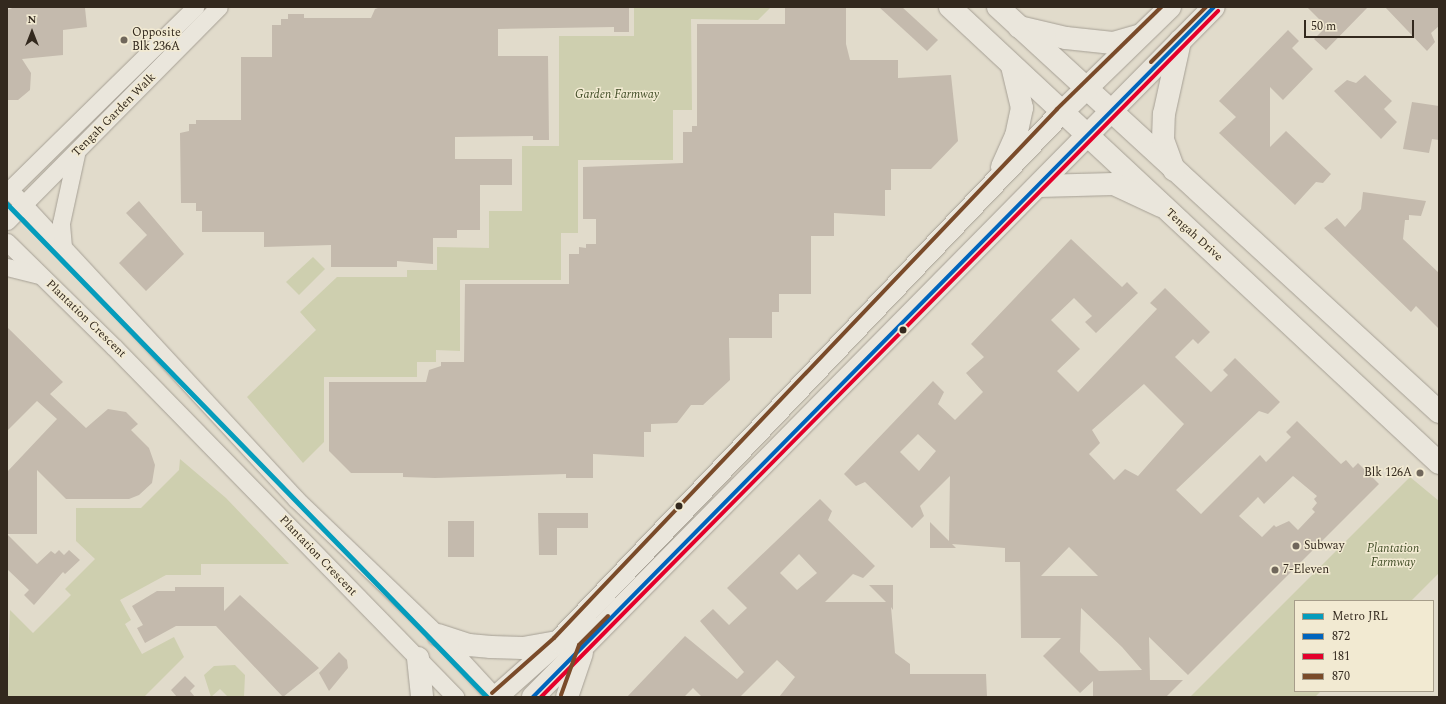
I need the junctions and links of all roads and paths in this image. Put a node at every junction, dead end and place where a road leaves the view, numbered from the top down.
1 (196, 7) edge
2 (220, 7) edge
3 (950, 7) edge
4 (998, 7) edge
5 (1170, 7) edge
6 (1214, 7) edge
7 (1019, 27) junction
8 (1144, 34) junction
9 (1180, 40) junction
10 (1012, 66) junction
11 (1086, 90) junction
12 (1110, 112) junction
13 (1061, 113) junction
14 (1086, 136) junction
15 (48, 149) junction
16 (76, 154) junction
17 (1174, 170) junction
18 (996, 181) junction
19 (1039, 186) junction
20 (8, 191) edge
21 (23, 204) junction
22 (1161, 206) junction
23 (7, 221) edge
24 (7, 242) edge
25 (63, 247) junction
26 (7, 267) edge
27 (41, 276) junction
28 (204, 399) junction
29 (1439, 412) edge
30 (180, 415) junction
31 (1439, 463) edge
32 (438, 635) junction
33 (558, 642) junction
34 (584, 648) junction
35 (418, 658) junction
36 (422, 697) edge
37 (455, 697) edge
38 (496, 697) edge
39 (533, 697) edge
40 (567, 697) edge

1 - 15 street, Tengah Garden Walk
2 - 16 street, Tengah Garden Walk
3 - 10 main road, Tengah Drive
4 - 7 main road
5 - 8 main road
6 - 9 main road
7 - 8 main road
7 - 11 main road
8 - 11 main road
9 - 12 main road
9 - 17 main road
10 - 13 main road, Tengah Drive
10 - 18 main road
11 - 12 main road
11 - 13 main road
12 - 14 main road
12 - 17 main road
13 - 14 main road, Tengah Drive
13 - 18 main road
14 - 19 main road
14 - 22 main road, Tengah Drive
15 - 16 street
15 - 20 street, Tengah Garden Walk
16 - 21 street, Tengah Garden Walk
16 - 25 street
17 - 29 main road
18 - 33 main road
19 - 22 main road
19 - 34 main road
20 - 21 street, Plantation Crescent
21 - 23 street, Tengah Garden Walk
21 - 25 street, Plantation Crescent
22 - 31 main road, Tengah Drive
24 - 27 street, Plantation Crescent
25 - 28 street, Plantation Crescent
26 - 27 street
27 - 30 street, Plantation Crescent
28 - 30 street
28 - 32 street, Plantation Crescent
30 - 35 street, Plantation Crescent
32 - 33 main road
32 - 38 street, Plantation Crescent
33 - 38 main road
34 - 39 main road
34 - 40 main road
35 - 36 main road
35 - 37 street, Plantation Crescent

